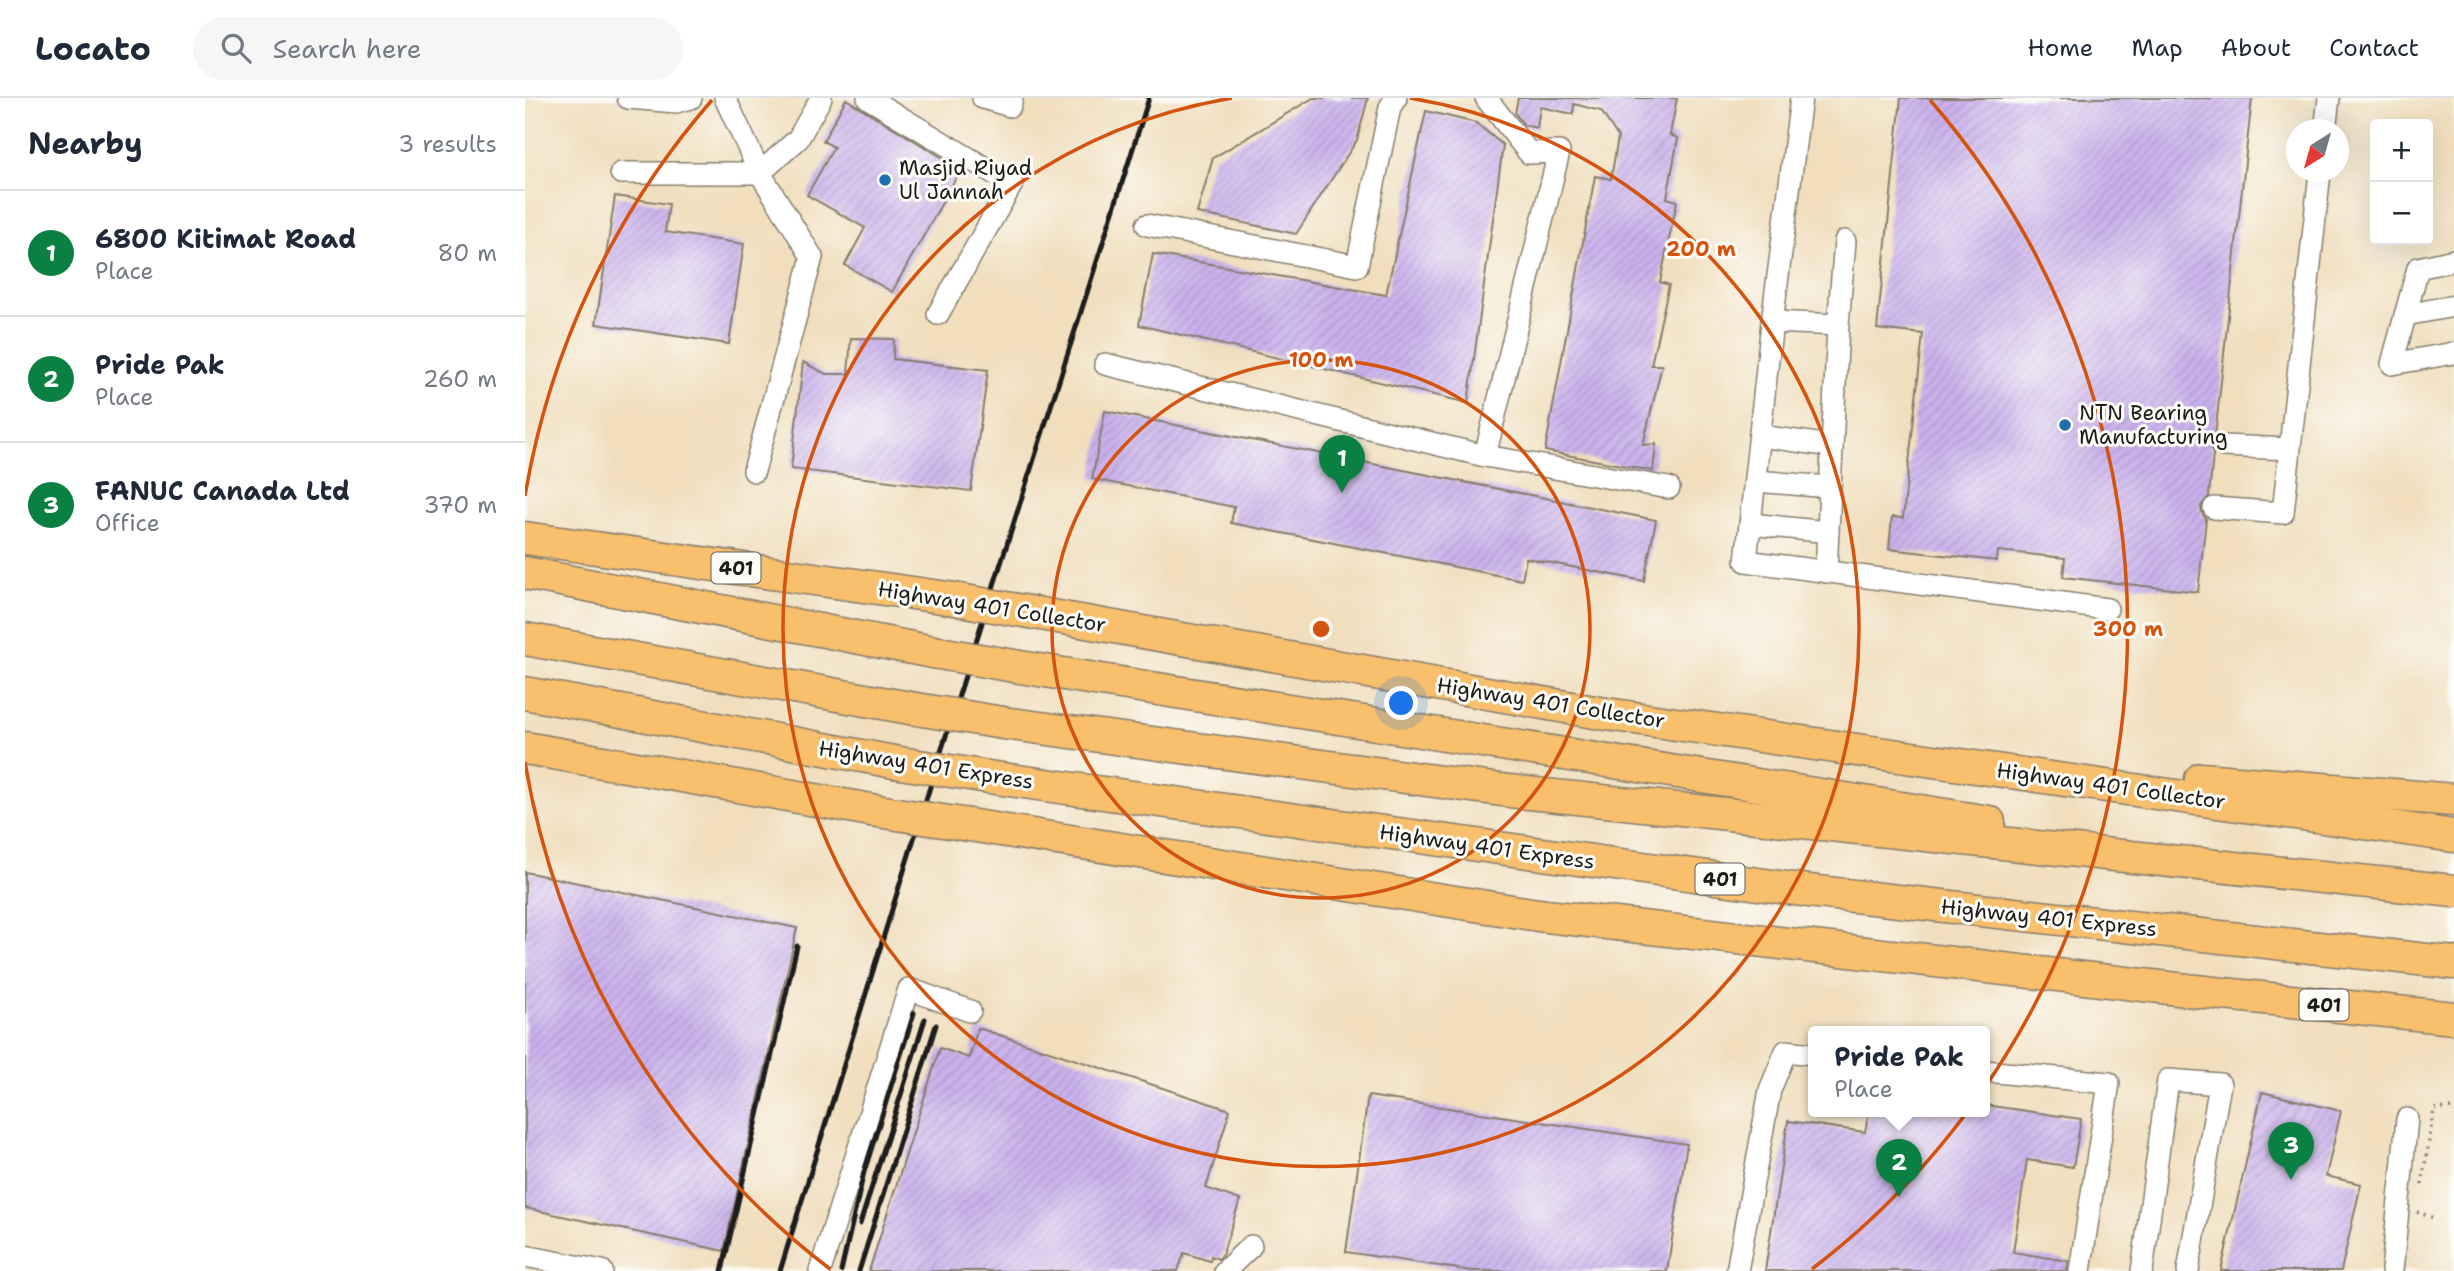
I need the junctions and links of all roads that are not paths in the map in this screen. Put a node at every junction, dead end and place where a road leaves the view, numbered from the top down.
1 (628, 98) edge
2 (691, 98) edge
3 (725, 98) edge
4 (821, 98) edge
5 (869, 98) edge
6 (983, 98) edge
7 (1012, 98) edge
8 (1396, 98) edge
9 (1486, 98) edge
10 (1801, 98) edge
11 (2329, 98) edge
12 (2326, 119) edge
13 (621, 173) dead end
14 (760, 173) junction
15 (2319, 182) edge
16 (1147, 225) dead end
17 (1845, 241) dead end
18 (2454, 260) edge
19 (2454, 306) edge
20 (938, 314) dead end
21 (2405, 315) junction
22 (1772, 322) junction
23 (1838, 325) junction
24 (2454, 353) edge
25 (1105, 364) dead end
26 (1760, 436) junction
27 (1832, 446) junction
28 (2223, 446) dead end
29 (2289, 449) junction
30 (1485, 456) junction
31 (754, 471) dead end
32 (1755, 481) junction
33 (1830, 487) junction
34 (1669, 488) dead end
35 (2214, 508) dead end
36 (1750, 524) junction
37 (1828, 532) junction
38 (525, 538) edge
39 (1826, 572) junction
40 (525, 573) edge
41 (2107, 609) dead end
42 (525, 639) edge
43 (525, 693) edge
44 (1600, 713) junction
45 (525, 748) edge
46 (2454, 800) edge
47 (2454, 836) edge
48 (2318, 875) junction
49 (2454, 891) edge
50 (2454, 963) edge
51 (2195, 991) junction
52 (970, 1011) dead end
53 (2454, 1018) edge
54 (2454, 1034) edge
55 (1808, 1053) edge
56 (1990, 1071) edge
57 (2407, 1119) dead end
58 (1251, 1246) dead end
59 (525, 1256) edge
60 (1229, 1270) edge
61 (601, 1271) edge
62 (820, 1271) edge
63 (1737, 1271) edge
64 (2080, 1271) edge
65 (2142, 1271) edge
66 (2188, 1271) edge
67 (2392, 1271) edge

1 - 2 street
3 - 14 street
4 - 14 street
5 - 20 street
6 - 7 street
8 - 16 street
9 - 30 street
10 - 22 street
11 - 12 street
13 - 14 street
14 - 31 street
15 - 29 street
17 - 23 street
18 - 21 street
19 - 21 street
21 - 24 street
22 - 23 street
22 - 26 street
23 - 27 street
25 - 30 street
26 - 27 street
26 - 32 street
27 - 33 street
28 - 29 street
29 - 35 street
30 - 34 street
32 - 33 street
32 - 36 street
33 - 37 street
36 - 37 street
36 - 39 street
37 - 39 street
38 - 44 highway, Highway 401 Collector / 401, bridge
39 - 41 street
40 - 48 highway, bridge
42 - 48 highway, bridge
43 - 50 highway, Highway 401 Express / 401, bridge
44 - 46 highway
44 - 47 highway, Highway 401 Collector / 401
45 - 51 highway, 401, bridge
48 - 49 highway
51 - 53 highway, 401
51 - 54 highway
52 - 62 street
55 - 63 street
56 - 64 street
57 - 67 street
58 - 60 street
59 - 61 street
65 - 66 street

